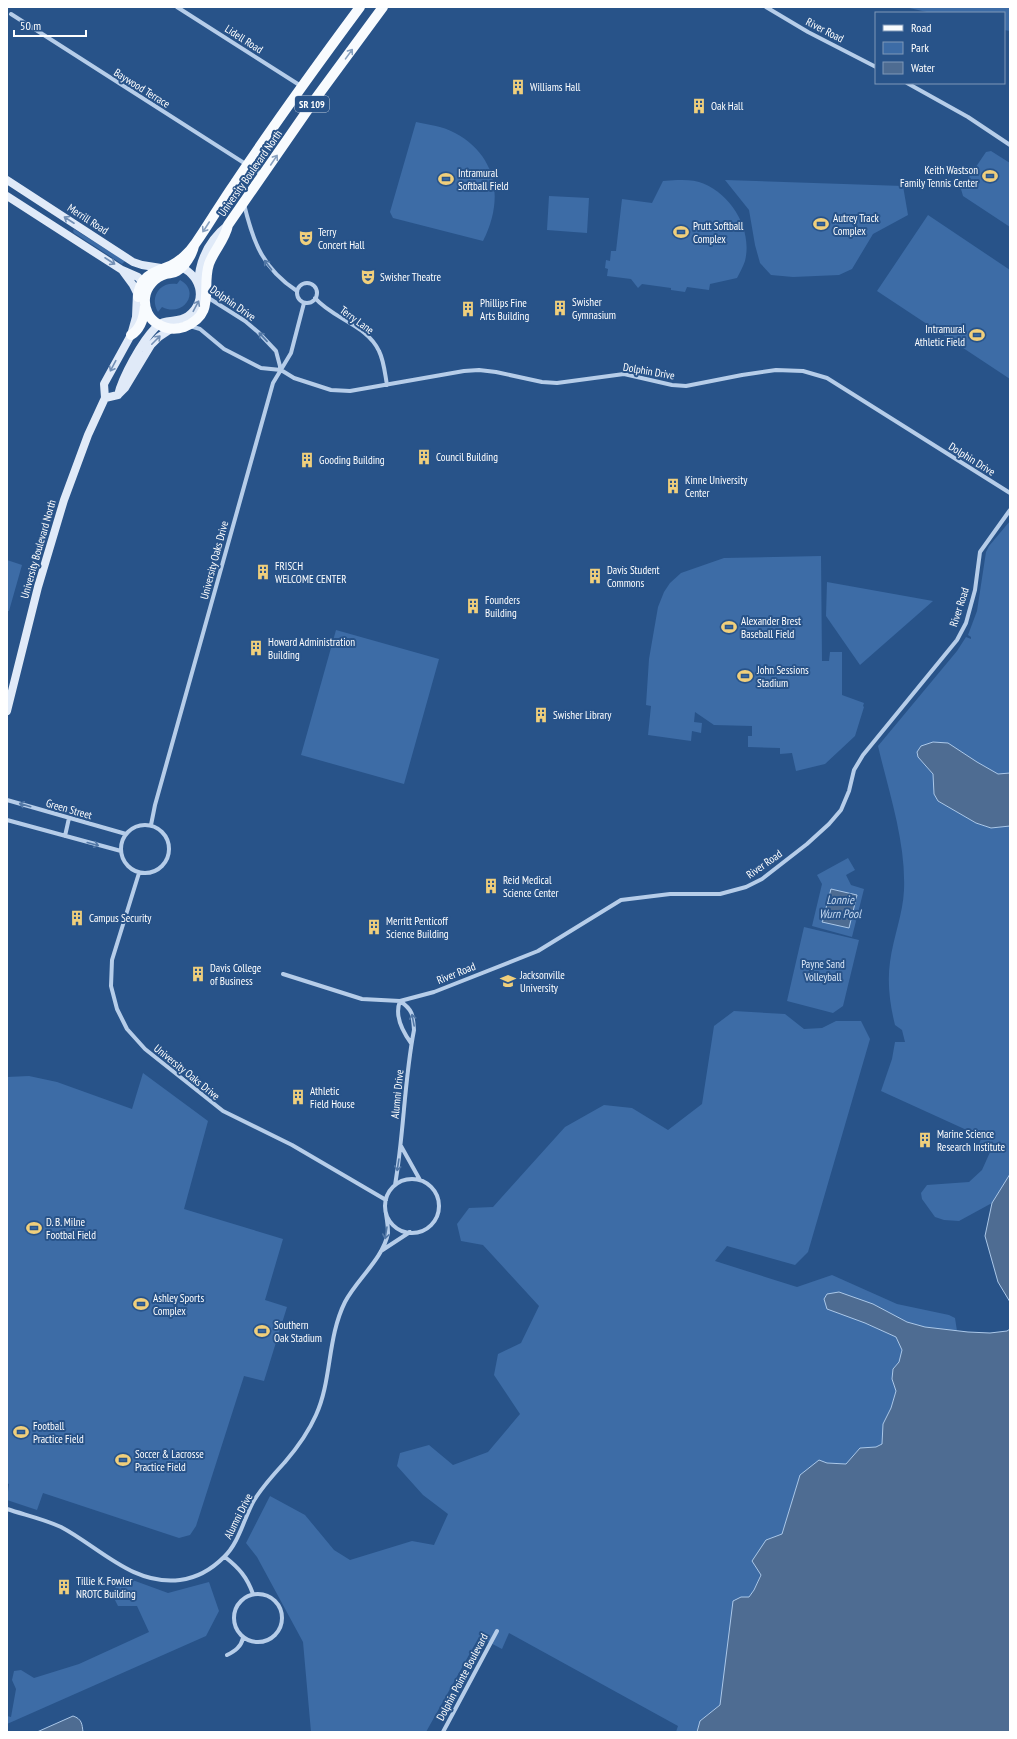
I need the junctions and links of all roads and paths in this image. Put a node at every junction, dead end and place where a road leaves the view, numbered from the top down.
1 (178, 7) edge
2 (360, 7) edge
3 (383, 7) edge
4 (766, 7) edge
5 (11, 14) dead end
6 (875, 66) edge
7 (909, 84) edge
8 (301, 86) junction
9 (1010, 145) edge
10 (247, 165) junction
11 (263, 176) junction
12 (7, 180) edge
13 (7, 196) edge
14 (244, 203) junction
15 (228, 225) junction
16 (194, 246) junction
17 (165, 267) junction
18 (182, 267) junction
19 (122, 270) junction
20 (143, 281) junction
21 (202, 291) junction
22 (297, 291) junction
23 (142, 294) junction
24 (315, 298) junction
25 (304, 303) junction
26 (146, 306) junction
27 (158, 324) junction
28 (186, 326) junction
29 (171, 329) junction
30 (131, 335) junction
31 (281, 370) junction
32 (387, 385) junction
33 (118, 395) junction
34 (105, 398) junction
35 (1010, 493) edge
36 (1010, 510) edge
37 (7, 711) edge
38 (7, 800) edge
39 (69, 818) junction
40 (7, 820) edge
41 (151, 825) junction
42 (126, 834) junction
43 (65, 836) junction
44 (121, 851) junction
45 (139, 873) junction
46 (283, 974) dead end
47 (400, 1001) junction
48 (412, 1043) junction
49 (401, 1146) junction
50 (420, 1180) junction
51 (395, 1185) junction
52 (386, 1200) junction
53 (386, 1214) junction
54 (410, 1232) junction
55 (381, 1251) junction
56 (7, 1509) edge
57 (225, 1557) junction
58 (253, 1594) junction
59 (497, 1631) dead end
60 (243, 1638) junction
61 (226, 1655) dead end
62 (443, 1732) edge

1 - 8 street, Lidell Road
2 - 8 main road, University Boulevard North / SR 109
11 -> 3 main road, University Boulevard North / SR 109
4 - 6 street, River Road
5 - 10 street, Baywood Terrace
7 - 9 street
8 - 10 main road, University Boulevard North / SR 109
10 - 11 street, Baywood Terrace
10 -> 16 main road, University Boulevard North / SR 109
11 - 14 main road, University Boulevard North / SR 109
17 -> 12 main road, Merrill Road
13 -> 19 main road
14 - 15 main road, University Boulevard North / SR 109
22 -> 14 street
15 - 21 main road, University Boulevard North / SR 109
15 - 21 main road, SR 109
16 - 17 main road, University Boulevard North / SR 109
16 - 18 main road, SR 109
17 - 18 main road, Merrill Road
17 - 20 main road, University Boulevard North / SR 109
18 - 21 main road
18 - 23 main road
19 - 20 main road
19 - 23 main road
20 - 23 main road, University Boulevard North
27 -> 21 main road, SR 109
21 - 28 main road, University Boulevard North / SR 109
31 -> 21 street, Dolphin Drive
22 - 24 street
22 - 25 street
23 - 26 main road
23 - 30 main road, University Boulevard North
24 - 25 street
24 - 32 street, Terry Lane
25 - 31 street, University Oaks Drive
26 - 27 main road
26 - 30 main road
27 - 29 main road
27 - 33 main road
28 - 29 main road, University Boulevard North / SR 109
28 - 31 street, Dolphin Drive
33 -> 29 main road, University Boulevard North / SR 109
30 -> 34 main road, University Boulevard North
31 - 32 street, Dolphin Drive
31 - 41 street, University Oaks Drive
32 - 35 street, Dolphin Drive
33 - 34 main road
34 - 37 main road, University Boulevard North
36 - 47 street, River Road
39 -> 38 street, Green Street
39 - 42 street, Green Street
39 - 43 street
40 - 43 street
41 - 42 street
41 - 45 street
42 - 44 street
43 -> 44 street
44 - 45 street
45 - 52 street, University Oaks Drive
46 - 47 street, River Road
47 - 48 street
48 -> 47 street, Alumni Drive
48 - 49 street, Alumni Drive
49 - 50 street
49 -> 51 street, Alumni Drive
50 - 51 street
50 - 54 street
51 - 52 street
52 - 53 street
53 - 54 street
53 -> 55 street, Alumni Drive
54 - 55 street, Alumni Drive
55 - 57 street, Alumni Drive
56 - 57 street, Alumni Drive
57 - 58 street
58 - 60 street
58 - 60 street
59 - 62 street, Dolphin Pointe Boulevard
60 - 61 street

